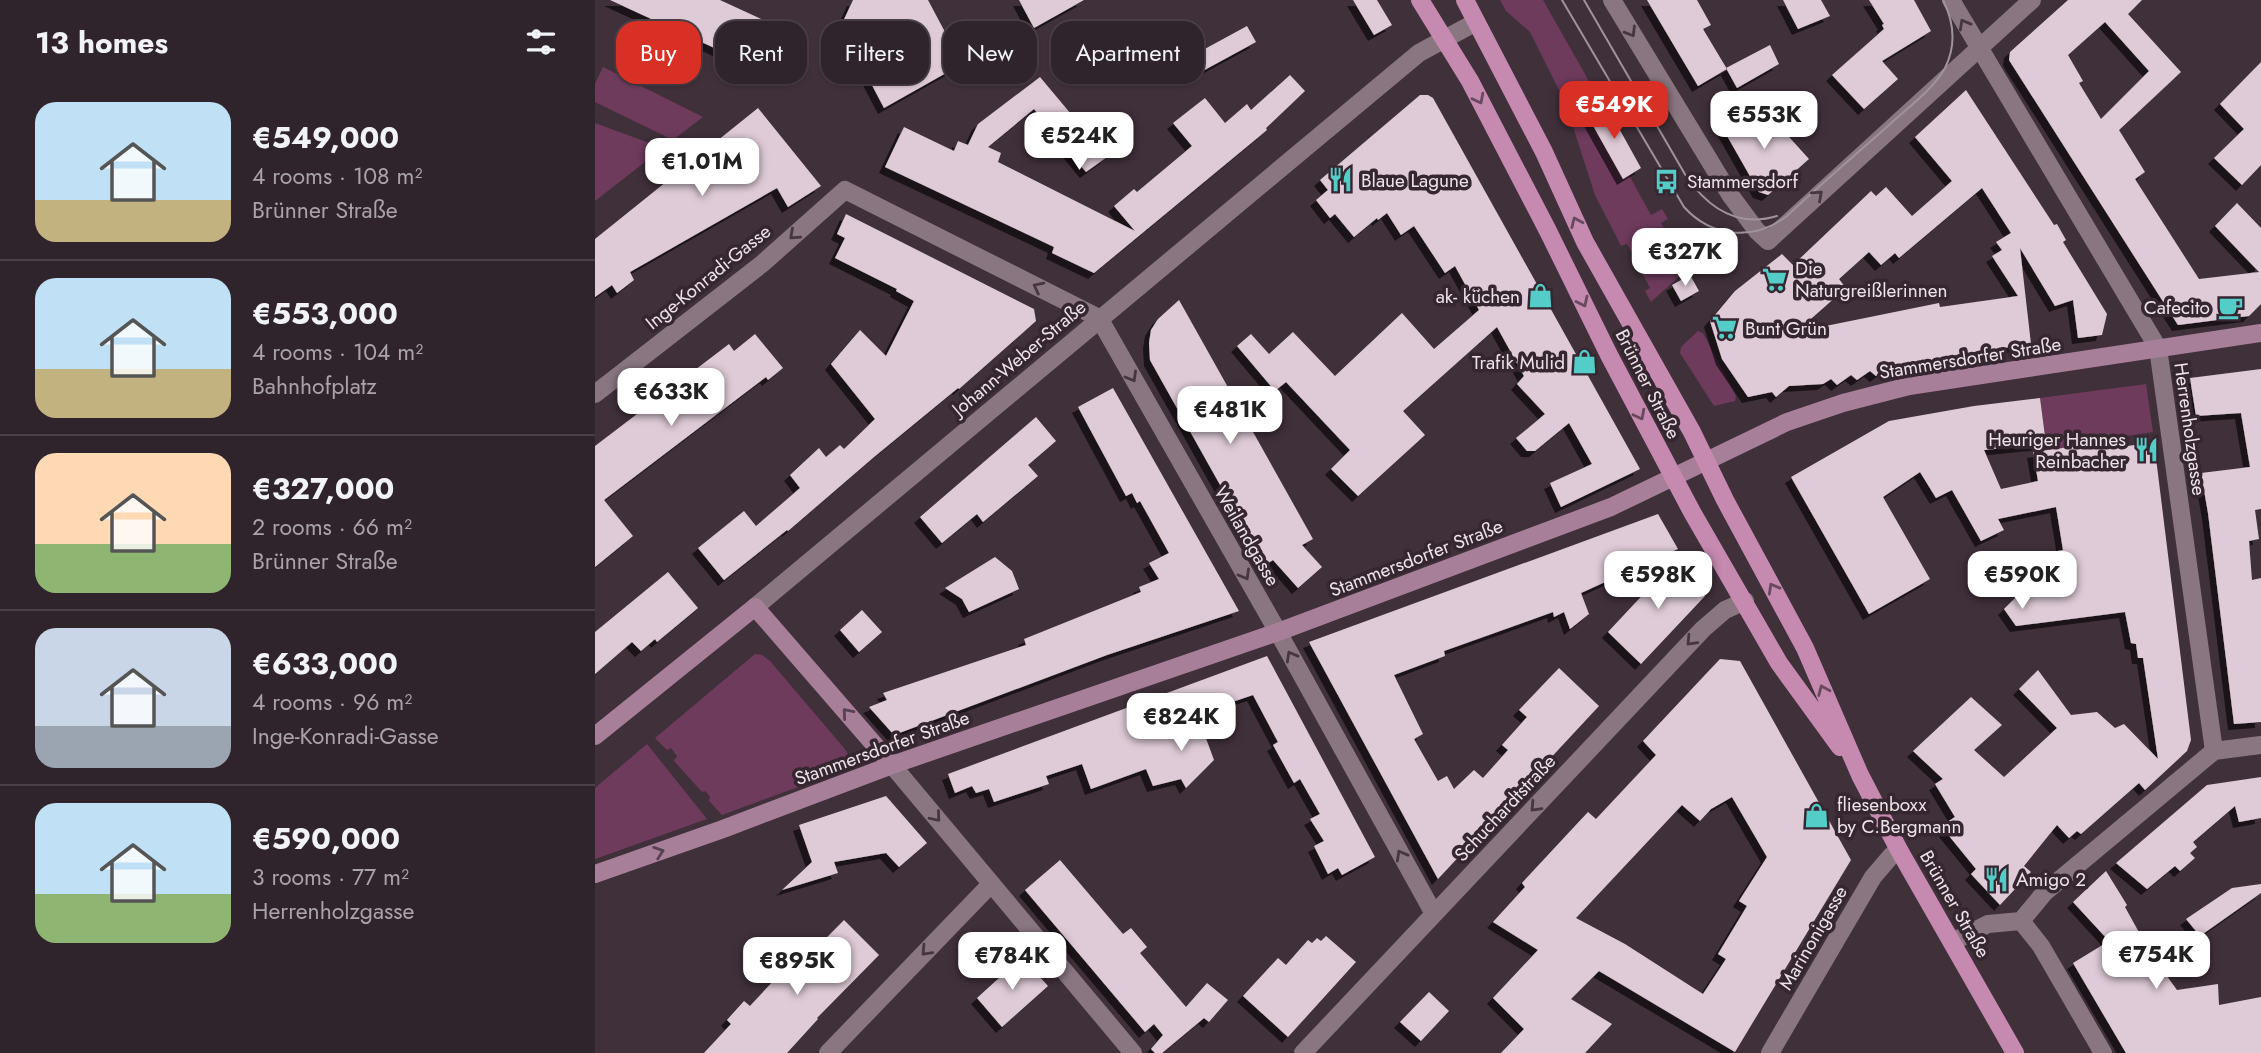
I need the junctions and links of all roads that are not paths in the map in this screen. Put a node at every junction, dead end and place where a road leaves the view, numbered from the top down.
1 (1420, 0) edge
2 (1465, 0) edge
3 (1612, 0) edge
4 (1951, 0) edge
5 (2032, 0) edge
6 (1476, 22) junction
7 (1445, 40) junction
8 (1978, 49) junction
9 (1099, 318) junction
10 (2261, 333) edge
11 (2158, 348) junction
12 (595, 394) edge
13 (1706, 461) junction
14 (1673, 477) junction
15 (1745, 601) junction
16 (755, 607) junction
17 (1278, 632) junction
18 (595, 736) edge
19 (2261, 745) edge
20 (2214, 751) junction
21 (892, 765) junction
22 (1860, 775) junction
23 (1899, 850) junction
24 (595, 874) edge
25 (991, 884) junction
26 (1434, 914) junction
27 (2021, 921) junction
28 (1952, 942) junction
29 (828, 1053) edge
30 (1133, 1053) edge
31 (1303, 1053) edge
32 (1770, 1053) edge
33 (2015, 1053) edge
34 (2103, 1053) edge

1 - 7 main road, Brünner Straße
2 - 6 main road, Brünner Straße
3 -> 8 street
8 -> 4 street, Herrenholzgasse
5 - 8 street
6 - 7 street, Johann-Weber-Straße
13 -> 6 main road, Brünner Straße
7 - 9 street, Johann-Weber-Straße
7 -> 14 main road, Brünner Straße
8 - 11 street, Herrenholzgasse
9 -> 12 street, Inge-Konradi-Gasse
9 - 16 street, Johann-Weber-Straße
9 -> 17 street, Weilandgasse
10 - 11 main road, Stammersdorfer Straße
11 - 13 main road, Stammersdorfer Straße
11 - 20 street, Herrenholzgasse
13 - 14 main road, Stammersdorfer Straße
22 -> 13 main road, Brünner Straße
14 - 15 main road, Brünner Straße
14 - 17 main road, Stammersdorfer Straße
15 - 22 main road, Brünner Straße
15 -> 26 street, Schuchardtstraße
16 - 18 main road, Johann-Weber-Straße
21 -> 16 main road
17 - 21 main road, Stammersdorfer Straße
26 -> 17 street, Weilandgasse
19 - 20 street
20 - 27 street
24 -> 21 main road, Stammersdorfer Straße
21 -> 25 street
22 - 23 main road, Brünner Straße
23 - 28 main road, Brünner Straße
23 - 32 street, Marinonigasse
25 -> 29 street
25 - 30 street
26 - 31 street, Schuchardtstraße
27 - 28 street
27 - 34 street
28 - 33 main road, Brünner Straße

